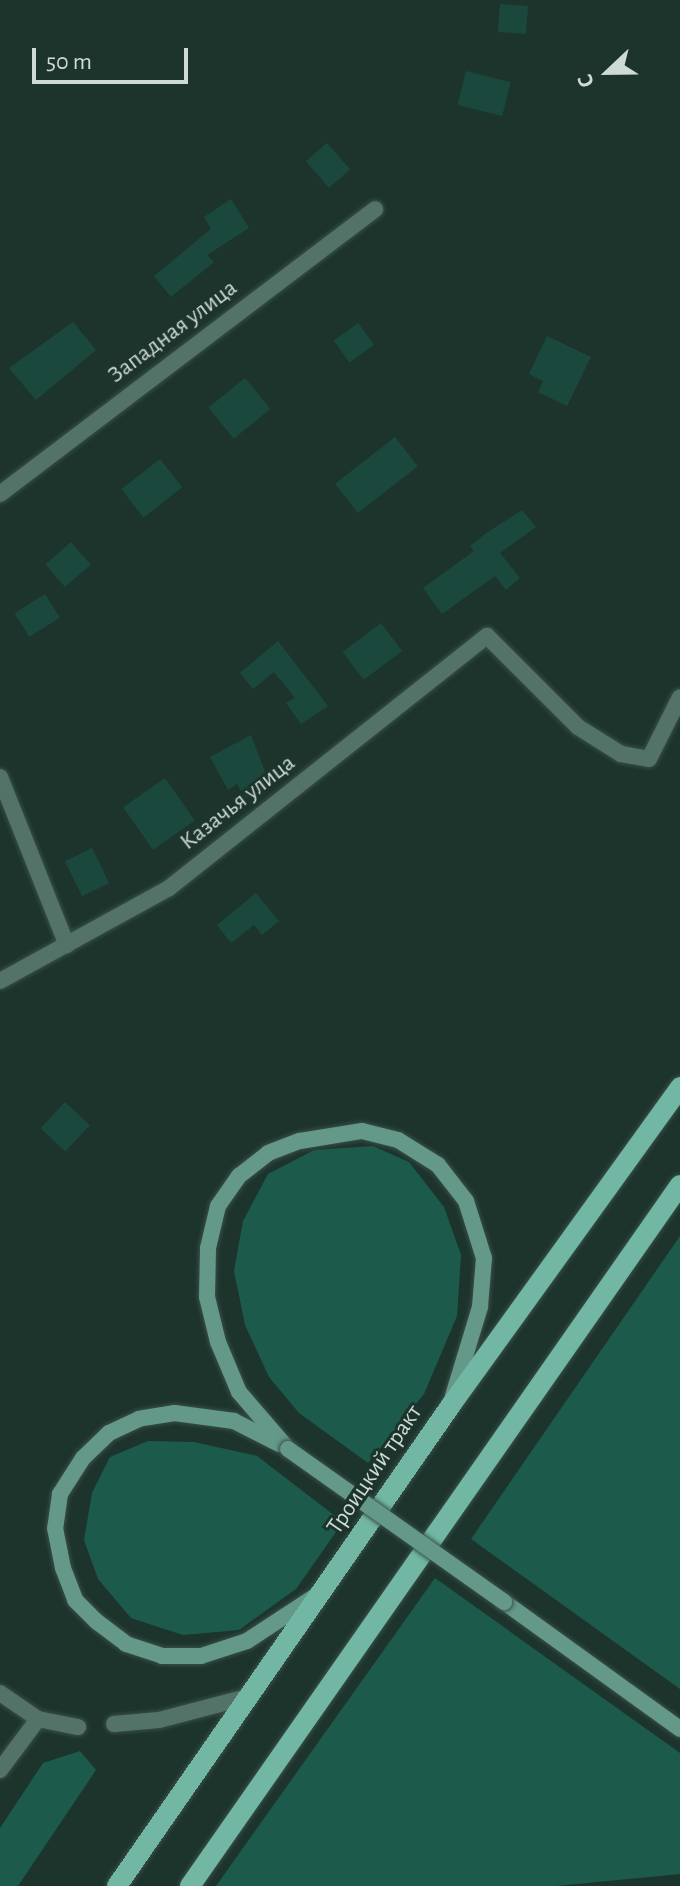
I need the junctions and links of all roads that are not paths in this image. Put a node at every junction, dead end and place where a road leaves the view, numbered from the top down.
1 (375, 209) dead end
2 (0, 494) edge
3 (680, 697) edge
4 (0, 777) edge
5 (67, 945) junction
6 (0, 981) edge
7 (680, 1087) edge
8 (680, 1185) edge
9 (451, 1405) junction
10 (288, 1449) junction
11 (324, 1591) junction
12 (0, 1693) edge
13 (251, 1696) junction
14 (38, 1719) junction
15 (114, 1724) dead end
16 (78, 1727) dead end
17 (680, 1729) edge
18 (0, 1770) edge
19 (117, 1886) edge
20 (190, 1886) edge

1 - 2 street, Западная улица
3 - 5 street, Казачья улица
4 - 5 street
5 - 6 street, Казачья улица
7 - 9 main road, Троицкий тракт
8 - 20 main road
9 - 10 main road
9 - 11 main road, Троицкий тракт
10 - 11 main road
10 - 17 main road, bridge
11 - 13 main road, Троицкий тракт
12 - 14 street
13 - 15 street
13 - 19 main road, Троицкий тракт
14 - 16 street
14 - 18 street

